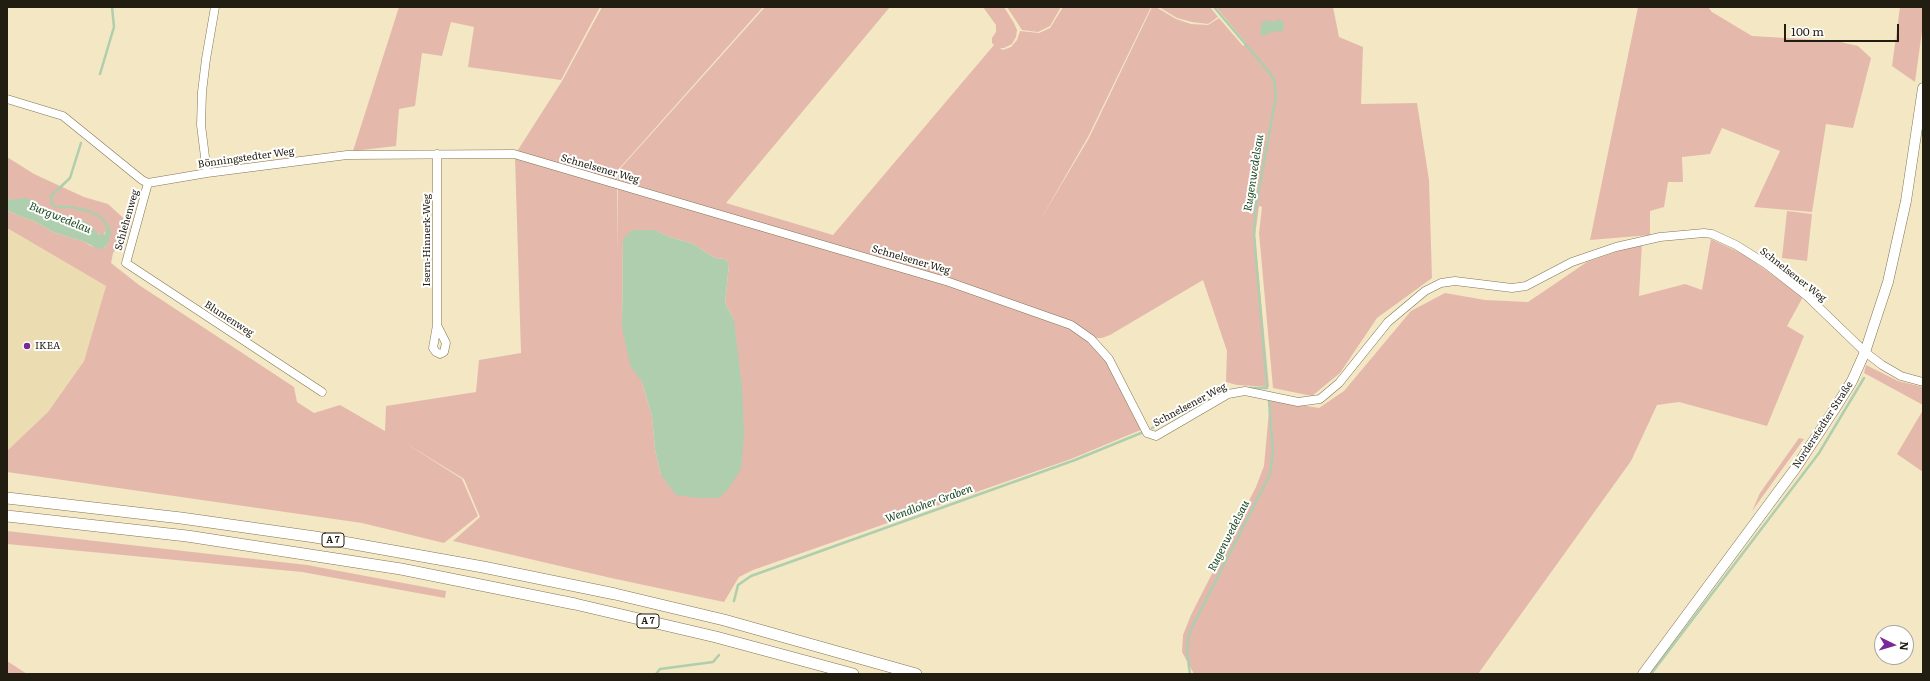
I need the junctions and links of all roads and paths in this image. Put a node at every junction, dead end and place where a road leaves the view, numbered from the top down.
1 (215, 7) edge
2 (1923, 88) edge
3 (7, 99) edge
4 (436, 154) junction
5 (514, 154) joint
6 (206, 172) junction
7 (148, 183) junction
8 (126, 263) joint
9 (437, 325) dead end
10 (1865, 352) junction
11 (1923, 382) edge
12 (322, 392) dead end
13 (7, 498) edge
14 (7, 516) edge
15 (853, 674) edge
16 (916, 674) edge
17 (1643, 674) edge

1 - 6 street
2 - 10 main road, Norderstedter Straße
3 - 7 street
4 - 5 street, Bönningstedter Weg
4 - 6 street, Bönningstedter Weg
4 - 9 street, Isern-Hinnerk-Weg
5 - 10 street, Schnelsener Weg
6 - 7 street, Bönningstedter Weg
7 - 8 street, Schlehenweg
8 - 12 street, Blumenweg
10 - 11 street, Schnelsener Weg
10 - 17 main road, Norderstedter Straße
13 - 16 highway, A 7
14 - 15 highway, A 7

